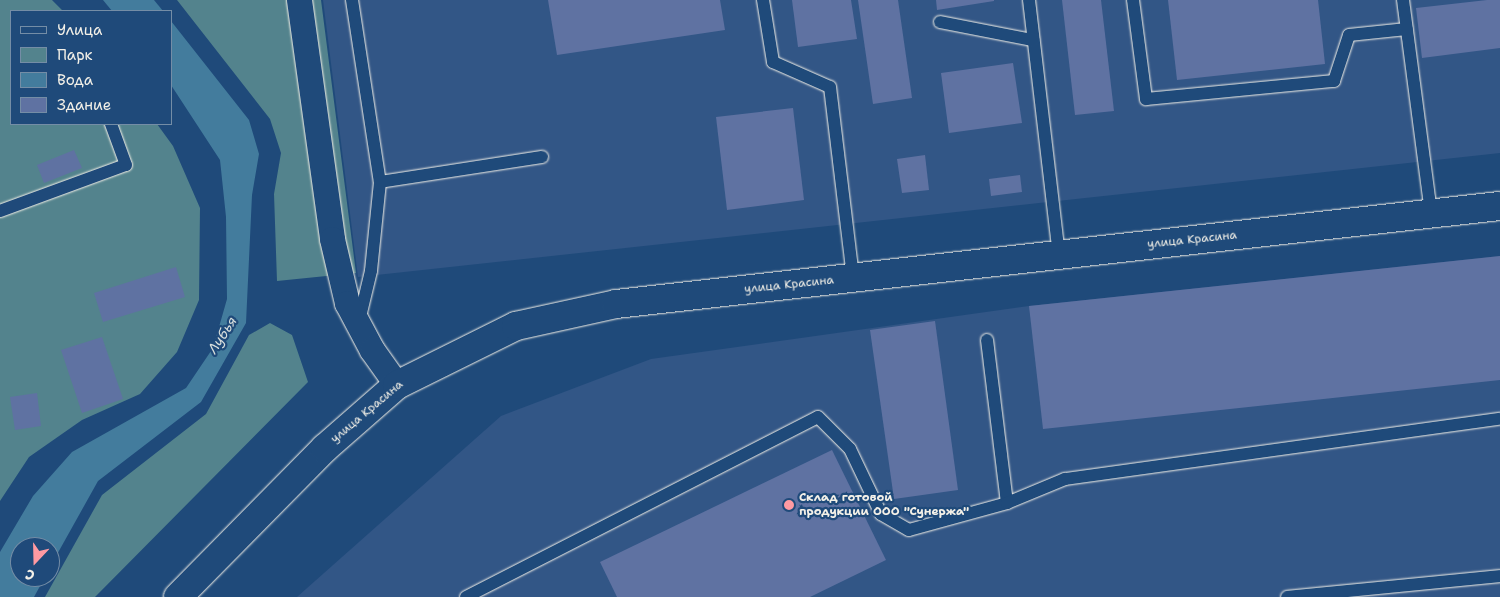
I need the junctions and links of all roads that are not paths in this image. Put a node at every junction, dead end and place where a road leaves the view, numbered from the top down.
1 (299, 0) edge
2 (352, 0) edge
3 (763, 0) edge
4 (1029, 0) edge
5 (1133, 0) edge
6 (1403, 0) edge
7 (940, 22) dead end
8 (1407, 29) junction
9 (1034, 40) junction
10 (111, 125) edge
11 (542, 157) dead end
12 (380, 182) junction
13 (1500, 206) edge
14 (0, 211) edge
15 (1430, 214) junction
16 (1059, 255) junction
17 (853, 278) junction
18 (358, 324) junction
19 (986, 340) dead end
20 (397, 385) junction
21 (1500, 420) edge
22 (1007, 503) junction
23 (1500, 576) edge
24 (1395, 591) edge
25 (178, 597) edge
26 (466, 597) edge
27 (1287, 597) edge

1 - 18 street
2 - 12 lane
3 - 17 lane
4 - 9 lane
5 - 8 lane
6 - 8 lane
7 - 9 lane
8 - 15 lane
9 - 16 lane
10 - 14 lane
11 - 12 lane
12 - 18 lane
13 - 15 main road, улица Красина
15 - 16 main road, улица Красина
16 - 17 main road, улица Красина
17 - 20 main road, улица Красина
18 - 20 street
19 - 22 lane
20 - 25 main road, улица Красина
21 - 22 lane
22 - 26 lane
23 - 24 lane
24 - 27 lane

